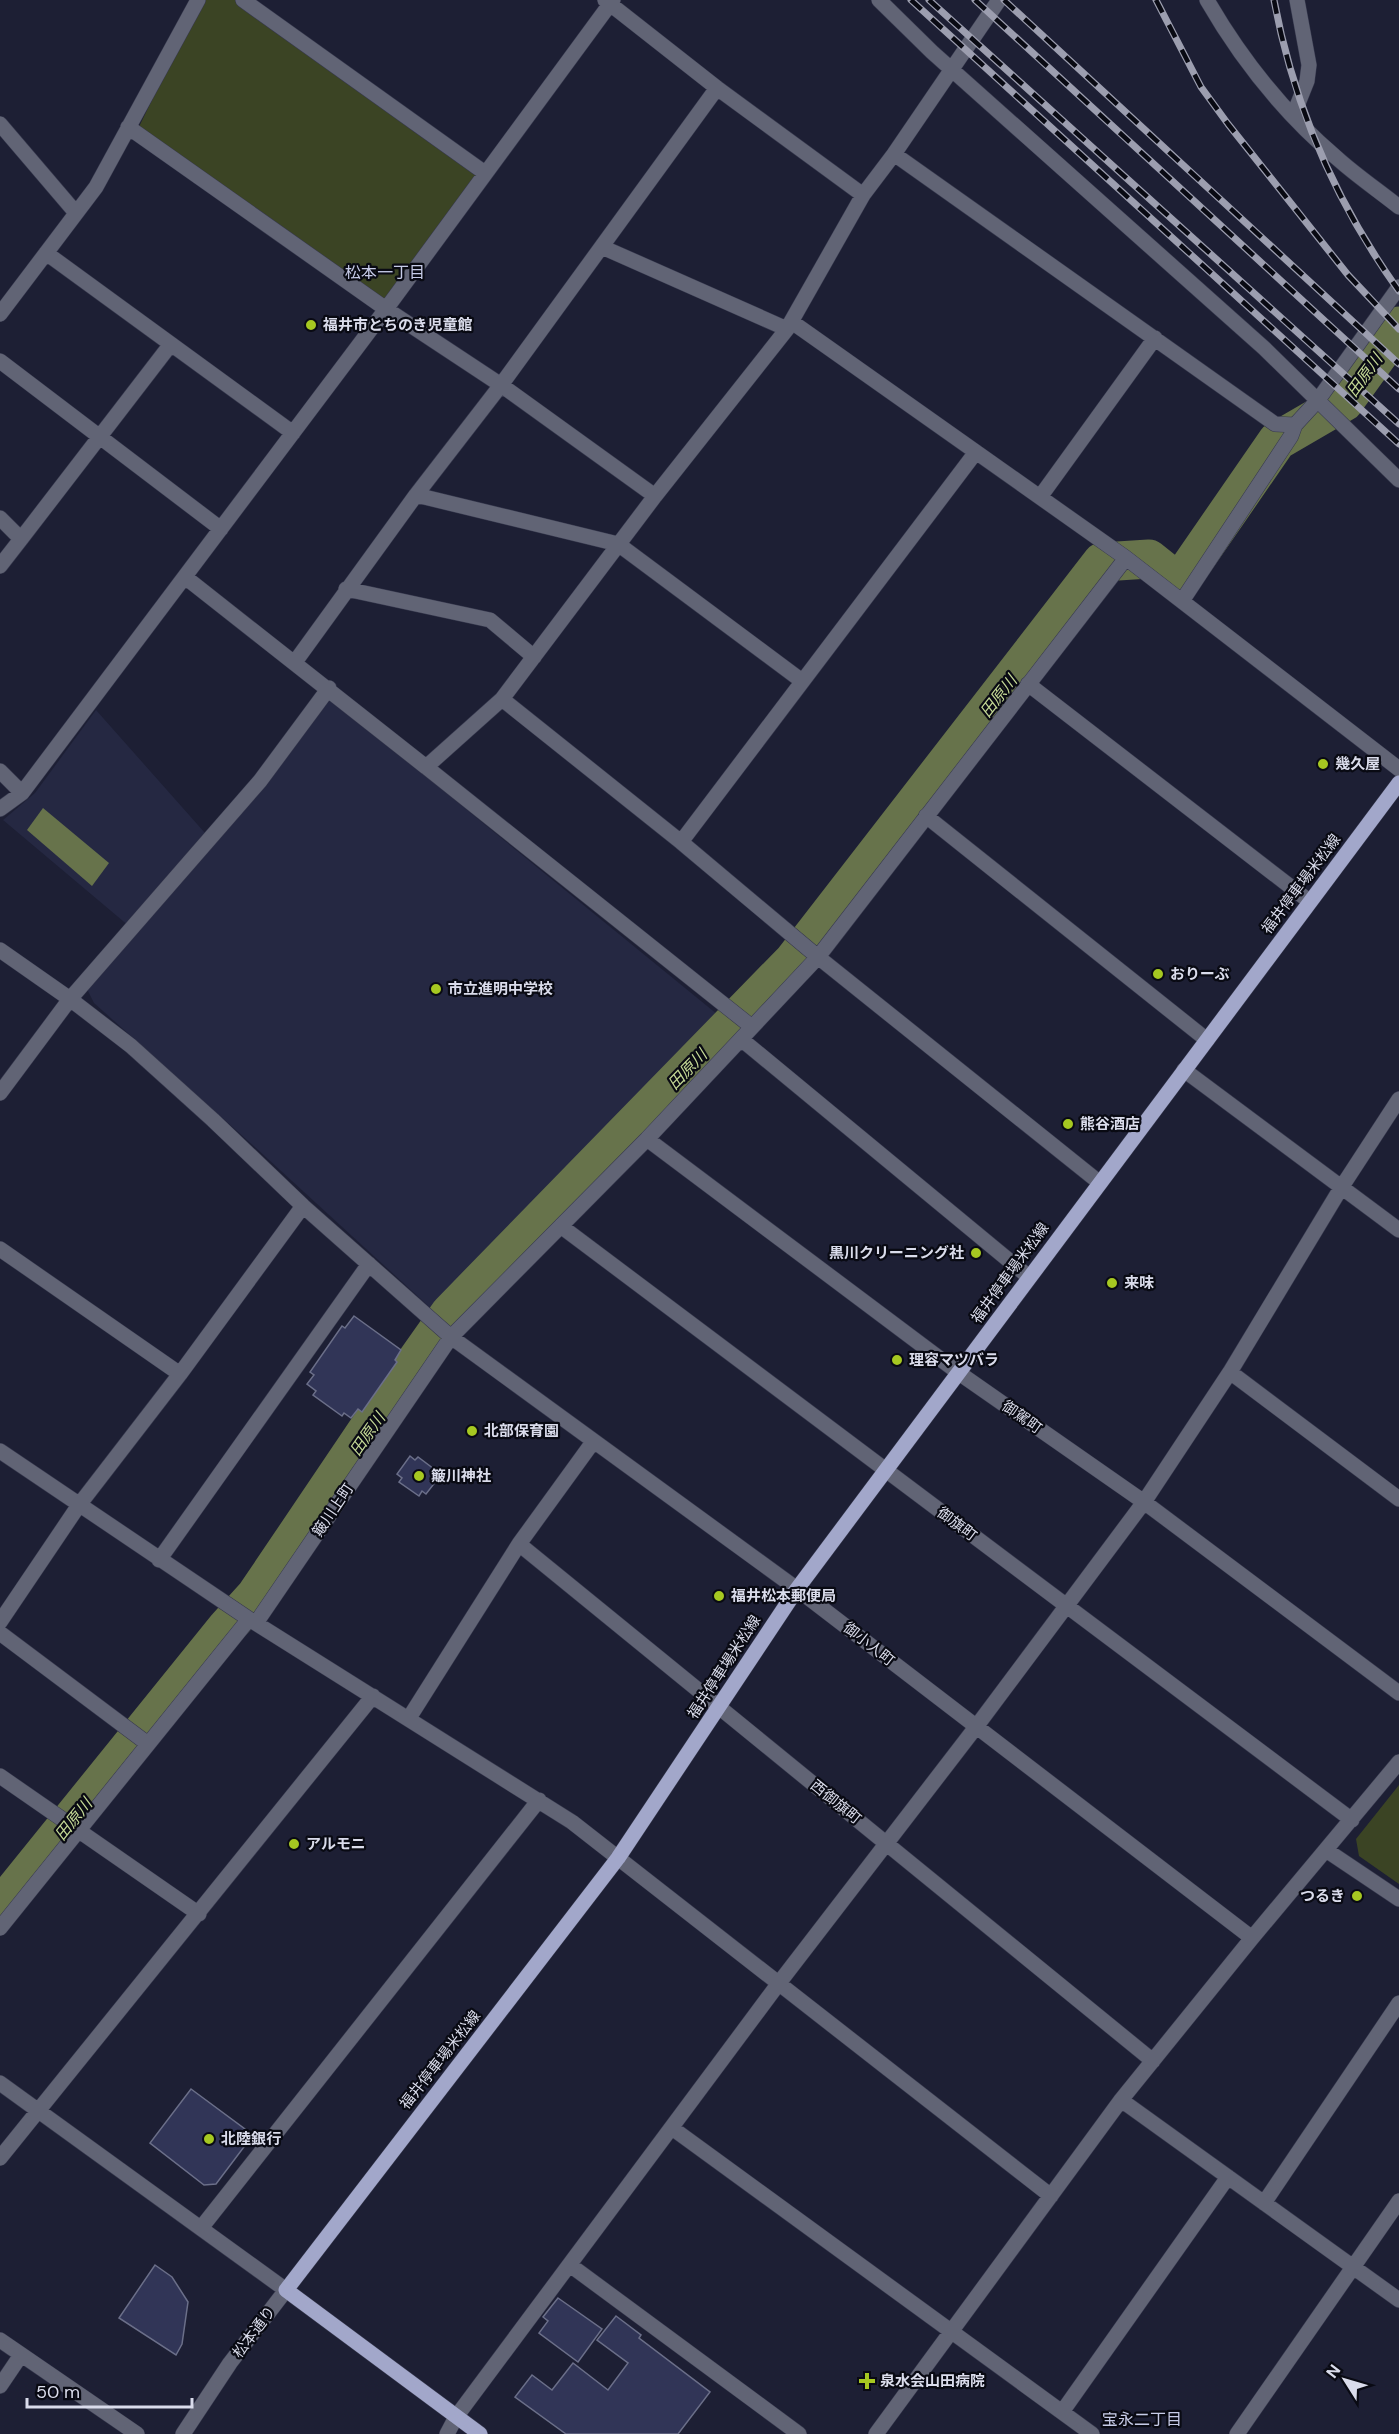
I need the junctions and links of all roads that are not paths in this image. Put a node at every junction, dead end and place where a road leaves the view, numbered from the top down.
1 (198, 0) edge
2 (243, 0) edge
3 (879, 0) edge
4 (999, 0) edge
5 (1208, 0) edge
6 (1297, 0) edge
7 (610, 1) edge
8 (951, 69) junction
9 (717, 88) junction
10 (1293, 116) junction
11 (0, 124) edge
12 (128, 127) junction
13 (894, 154) junction
14 (485, 173) junction
15 (862, 195) junction
16 (1399, 207) edge
17 (76, 213) junction
18 (602, 247) junction
19 (46, 253) junction
20 (1399, 287) edge
21 (386, 309) junction
22 (0, 314) edge
23 (789, 326) junction
24 (1155, 338) junction
25 (171, 344) junction
26 (0, 361) edge
27 (501, 385) junction
28 (1318, 400) junction
29 (1295, 425) junction
30 (293, 433) junction
31 (101, 437) junction
32 (976, 452) junction
33 (1399, 480) edge
34 (416, 495) junction
35 (655, 496) junction
36 (1040, 497) junction
37 (0, 518) edge
38 (220, 529) junction
39 (21, 539) junction
40 (618, 544) junction
41 (1126, 558) junction
42 (0, 566) edge
43 (184, 577) junction
44 (346, 589) junction
45 (1182, 601) junction
46 (534, 657) junction
47 (295, 662) junction
48 (802, 681) junction
49 (1028, 684) junction
50 (329, 688) junction
51 (502, 699) junction
52 (426, 767) junction
53 (1399, 769) edge
54 (0, 771) edge
55 (1399, 783) edge
56 (22, 793) junction
57 (0, 809) edge
58 (926, 816) junction
59 (681, 842) junction
60 (1310, 901) junction
61 (0, 950) edge
62 (818, 957) junction
63 (70, 999) junction
64 (747, 1033) junction
65 (1207, 1040) junction
66 (1184, 1071) junction
67 (0, 1093) edge
68 (1399, 1099) edge
69 (647, 1139) junction
70 (1100, 1183) junction
71 (1341, 1188) junction
72 (303, 1206) junction
73 (562, 1227) junction
74 (1399, 1230) edge
75 (0, 1249) edge
76 (369, 1264) junction
77 (1029, 1277) junction
78 (451, 1337) junction
79 (1230, 1372) junction
80 (959, 1373) junction
81 (180, 1374) junction
82 (592, 1442) junction
83 (0, 1451) edge
84 (886, 1471) junction
85 (1399, 1498) edge
86 (1144, 1502) junction
87 (79, 1505) junction
88 (519, 1544) junction
89 (159, 1560) junction
90 (797, 1589) junction
91 (1066, 1606) junction
92 (252, 1621) junction
93 (0, 1622) edge
94 (0, 1633) edge
95 (1399, 1693) edge
96 (373, 1696) junction
97 (718, 1706) junction
98 (410, 1718) junction
99 (976, 1727) junction
100 (148, 1744) junction
101 (1399, 1762) edge
102 (0, 1776) edge
103 (539, 1800) junction
104 (1352, 1820) junction
105 (78, 1831) junction
106 (887, 1843) junction
107 (1326, 1850) junction
108 (618, 1858) junction
109 (1399, 1899) edge
110 (199, 1914) junction
111 (0, 1929) edge
112 (1252, 1938) junction
113 (779, 1983) junction
114 (1399, 2003) edge
115 (1153, 2061) junction
116 (0, 2082) edge
117 (1121, 2100) junction
118 (38, 2111) junction
119 (672, 2128) junction
120 (0, 2158) edge
121 (1228, 2177) junction
122 (1051, 2196) junction
123 (1399, 2201) edge
124 (1264, 2203) junction
125 (201, 2228) junction
126 (570, 2265) junction
127 (1353, 2267) junction
128 (286, 2290) junction
129 (1399, 2300) edge
130 (951, 2332) junction
131 (0, 2340) edge
132 (21, 2355) junction
133 (0, 2386) edge
134 (1062, 2412) junction
135 (456, 2417) junction
136 (137, 2434) edge
137 (183, 2434) edge
138 (447, 2434) edge
139 (480, 2434) edge
140 (799, 2434) edge
141 (876, 2434) edge
142 (1092, 2434) edge
143 (1237, 2434) edge

1 - 12 street
2 - 14 street
3 - 8 street
4 - 8 street
5 - 10 street
6 - 10 street
7 - 9 street
7 - 14 street
8 - 13 street
8 - 28 street
9 - 15 street
9 - 18 street
10 - 16 street
11 - 17 street
12 - 17 street
12 - 21 street
13 - 15 street
13 - 24 street
14 - 21 street
15 - 23 street
17 - 19 street
18 - 23 street
18 - 27 street
19 - 22 street
19 - 25 street
20 - 28 street
21 - 27 street
21 - 30 street
23 - 32 street
23 - 35 street
24 - 29 street
24 - 36 street
25 - 30 street
25 - 31 street
26 - 31 street
27 - 34 street
27 - 35 street
28 - 29 street
28 - 33 street
29 - 45 street
30 - 38 street
31 - 38 street
31 - 39 street
32 - 36 street
32 - 48 street
34 - 40 street
34 - 44 street
35 - 40 street
36 - 41 street
37 - 39 street
38 - 43 street
39 - 42 street
40 - 46 street
40 - 48 street
41 - 45 street
41 - 49 street, 簸川上町
43 - 47 street
43 - 56 street
44 - 46 street
44 - 47 street
45 - 53 street
46 - 51 street
47 - 50 street
48 - 59 street
49 - 58 street, 簸川上町
49 - 60 street
50 - 52 street
50 - 63 street
51 - 52 street
51 - 59 street
52 - 64 street
54 - 56 street
55 - 60 main road, 福井停車場米松線
56 - 57 street
58 - 62 street, 簸川上町
58 - 65 street
59 - 62 street
60 - 65 main road, 福井停車場米松線
61 - 63 street, 御小人町
62 - 64 street, 簸川上町
62 - 70 street
63 - 67 street
63 - 72 street, 御小人町
64 - 69 street, 簸川上町
64 - 77 street
65 - 66 main road, 福井停車場米松線
66 - 70 main road, 福井停車場米松線
66 - 71 street
68 - 71 street
69 - 73 street, 簸川上町
69 - 80 street, 御駕町
70 - 77 main road, 福井停車場米松線
71 - 74 street
71 - 79 street
72 - 76 street, 御小人町
72 - 81 street
73 - 78 street, 簸川上町
73 - 84 street, 御旗町
75 - 81 street
76 - 78 street, 御小人町
76 - 89 street
77 - 80 main road, 福井停車場米松線
78 - 82 street, 御小人町
78 - 92 street, 簸川上町
79 - 85 street
79 - 86 street
80 - 84 main road, 福井停車場米松線
80 - 86 street, 御駕町
81 - 87 street
82 - 88 street
82 - 90 street, 御小人町
83 - 87 street
84 - 90 main road, 福井停車場米松線
84 - 91 street, 御旗町
86 - 91 street
86 - 95 street, 御駕町
87 - 89 street
87 - 93 street
88 - 97 street, 西御旗町
88 - 98 street
89 - 92 street
90 - 97 main road, 福井停車場米松線
90 - 99 street, 御小人町
91 - 99 street
91 - 104 street, 御旗町
92 - 96 street
92 - 100 street, 簸川上町
94 - 100 street
96 - 98 street
96 - 110 street
97 - 106 street, 西御旗町
97 - 108 main road, 福井停車場米松線
98 - 103 street
99 - 106 street
99 - 112 street, 御小人町
100 - 105 street, 簸川上町
101 - 104 street
102 - 105 street
103 - 108 street
103 - 125 street
104 - 107 street
105 - 110 street
105 - 111 street, 簸川上町
106 - 113 street
106 - 115 street, 西御旗町
107 - 109 street
107 - 112 street
108 - 113 street
108 - 128 main road, 福井停車場米松線
110 - 118 street
112 - 115 street
113 - 119 street
113 - 122 street
114 - 124 street
115 - 117 street
116 - 118 street
117 - 121 street
117 - 122 street
118 - 120 street
118 - 125 street
119 - 126 street
119 - 130 street
121 - 124 street
121 - 134 street
122 - 130 street
123 - 127 street
124 - 127 street
125 - 128 street
126 - 135 street
126 - 140 street
127 - 129 street
127 - 143 street
128 - 135 main road
128 - 137 street, 松本通り
130 - 134 street
130 - 141 street
131 - 132 street
132 - 133 street
132 - 136 street
134 - 142 street
135 - 138 street
135 - 139 main road

